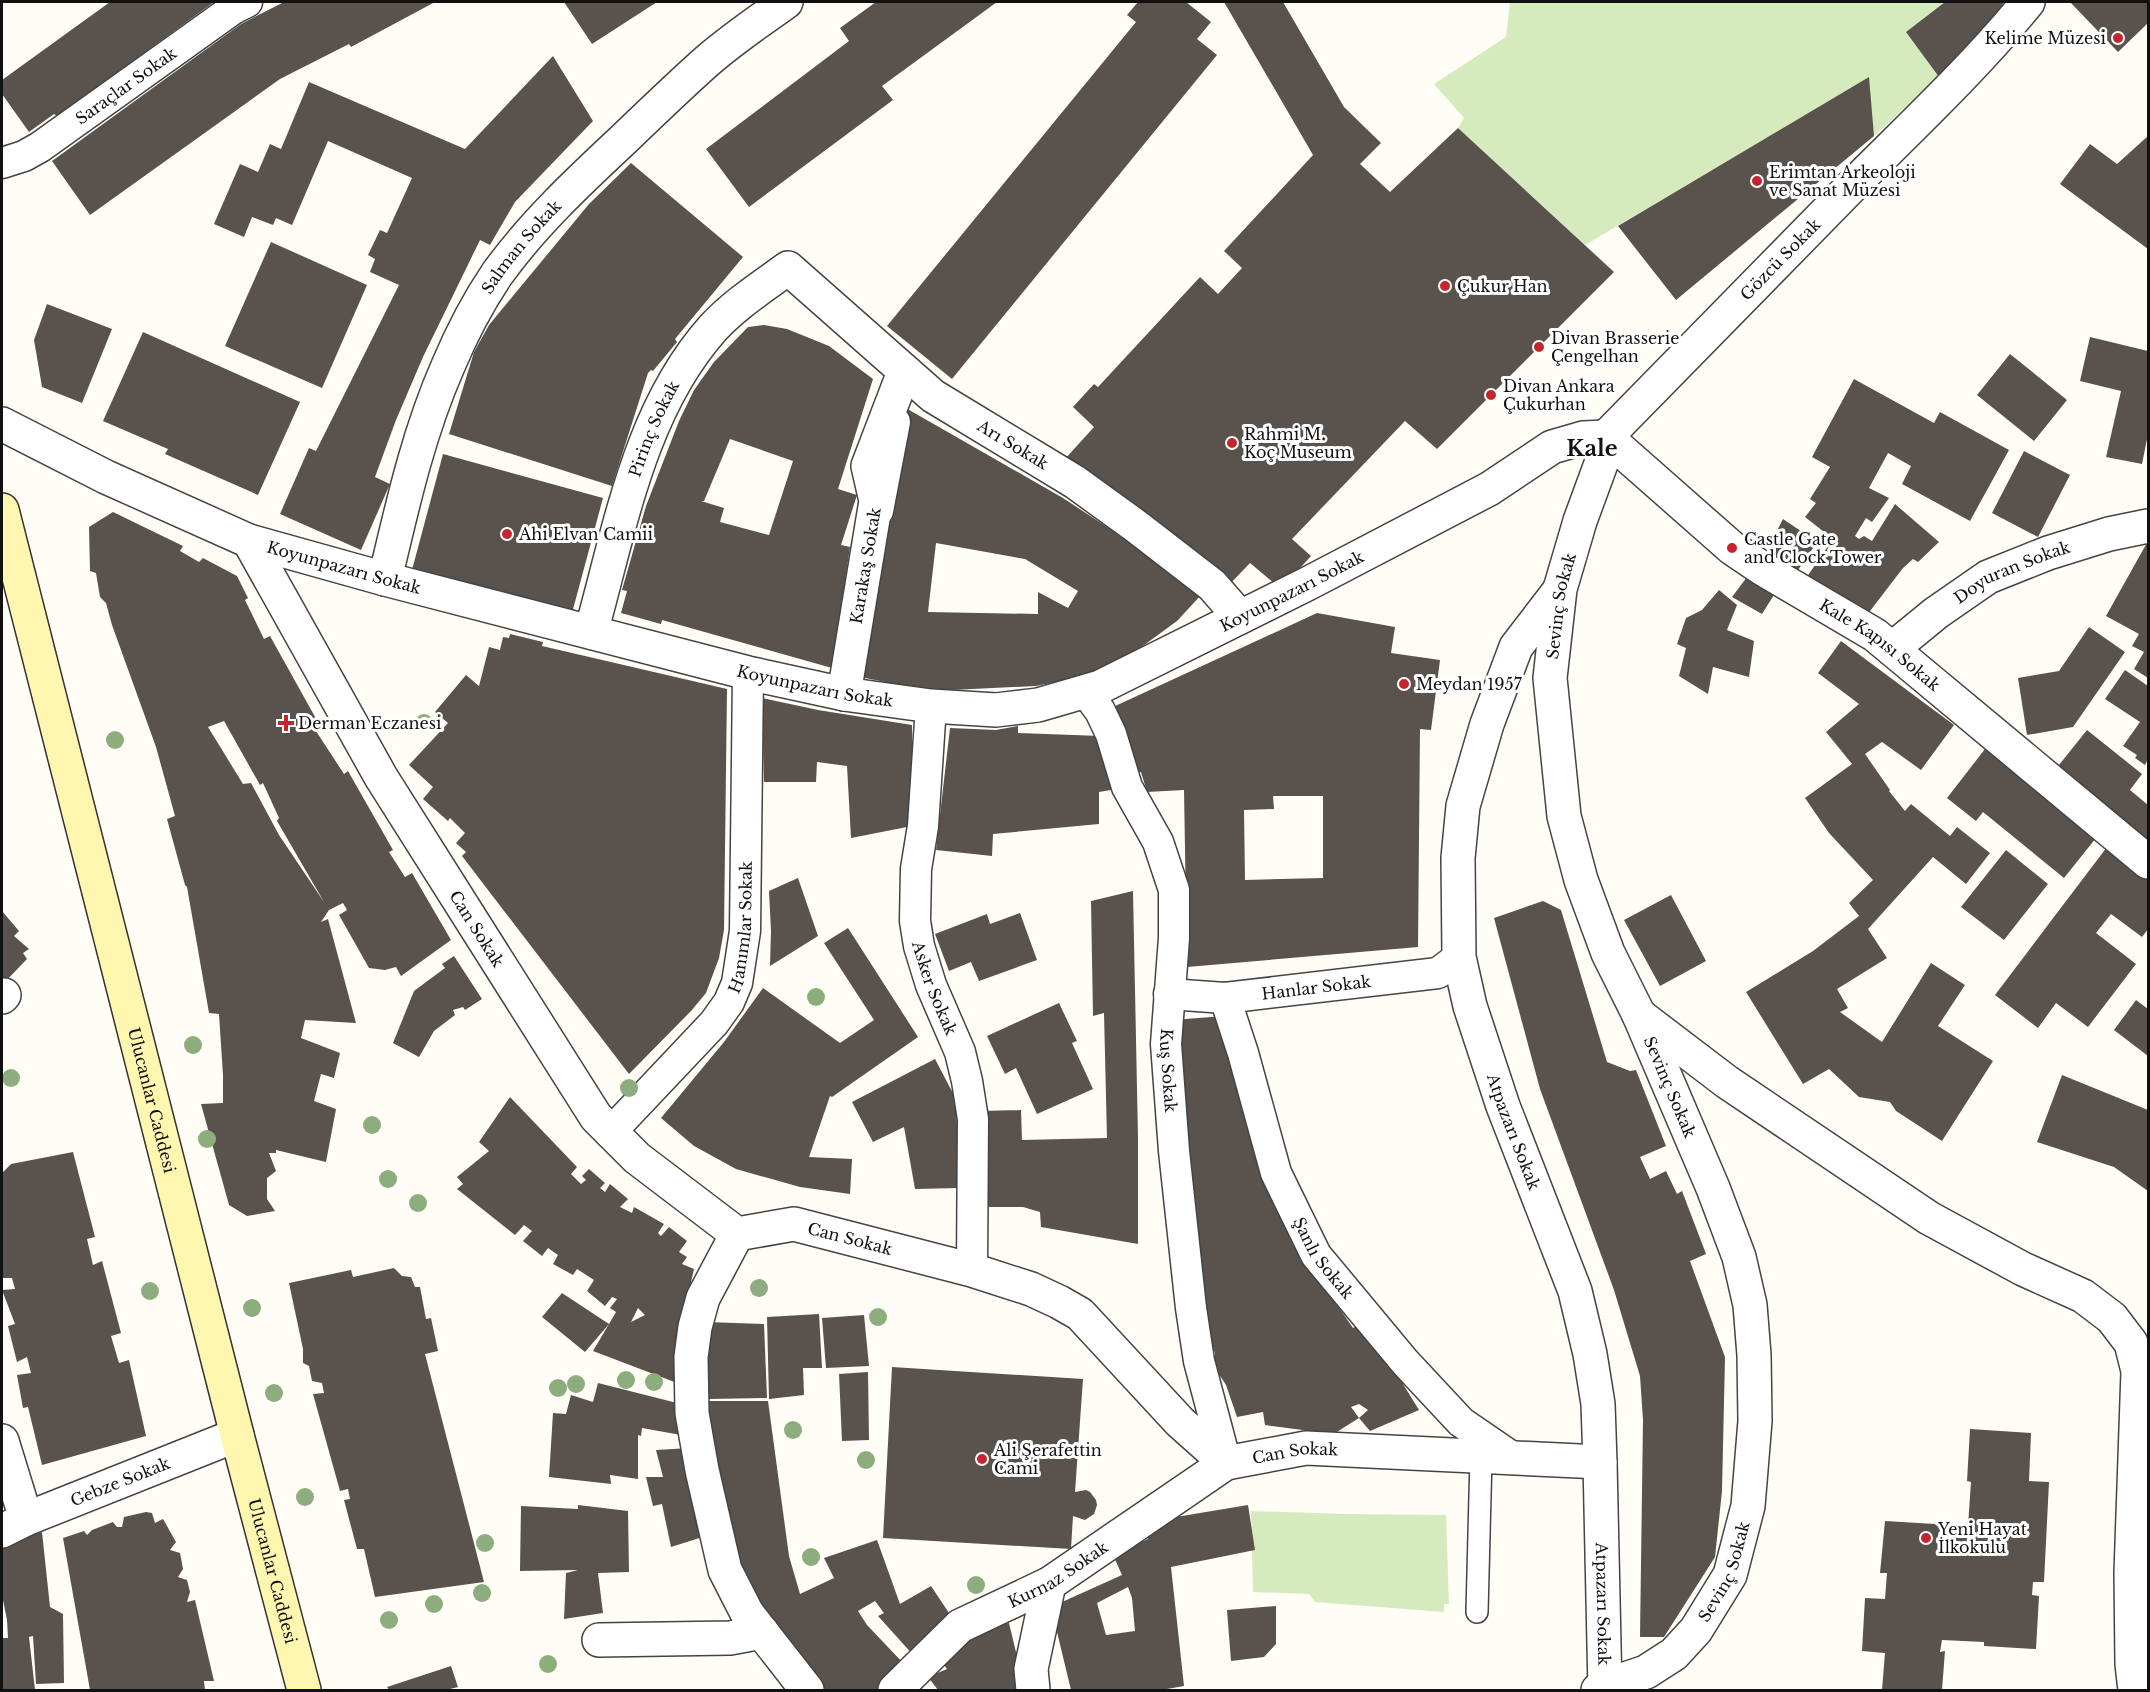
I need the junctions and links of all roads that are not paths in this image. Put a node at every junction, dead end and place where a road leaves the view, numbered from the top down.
1 (247, 2) edge
2 (786, 2) edge
3 (2028, 2) edge
4 (2, 163) edge
5 (788, 268) joint
6 (906, 366) junction
7 (2, 424) edge
8 (1606, 437) junction
9 (2, 510) edge
10 (2148, 526) edge
11 (249, 541) junction
12 (385, 579) junction
13 (1560, 589) junction
14 (1240, 617) junction
15 (591, 632) junction
16 (1892, 649) junction
17 (748, 673) junction
18 (1086, 692) junction
19 (844, 694) junction
20 (931, 706) junction
21 (2148, 862) edge
22 (1459, 957) junction
23 (1169, 994) junction
24 (1225, 998) junction
25 (1639, 1015) junction
26 (610, 1133) junction
27 (737, 1234) junction
28 (972, 1270) junction
29 (237, 1435) junction
30 (2, 1441) edge
31 (1481, 1457) junction
32 (1515, 1459) junction
33 (1600, 1462) junction
34 (1226, 1463) junction
35 (14, 1525) edge
36 (1049, 1584) junction
37 (1477, 1612) dead end
38 (762, 1632) junction
39 (599, 1640) dead end
40 (1602, 1689) edge
41 (304, 1690) edge
42 (807, 1690) edge
43 (896, 1690) edge
44 (1033, 1690) edge
45 (2135, 1690) edge

1 - 4 street, Saraçlar Sokak
2 - 12 street, Salman Sokak
3 - 8 street, Gözcü Sokak
5 - 6 street, Arı Sokak
5 - 15 street, Pirinç Sokak
6 - 14 street, Arı Sokak
6 - 19 street, Karakaş Sokak
7 - 11 street, Koyunpazarı Sokak
8 - 13 street, Sevinç Sokak
8 - 14 street, Koyunpazarı Sokak
8 - 16 street, Kale Kapısı Sokak
9 - 29 main road, Ulucanlar Caddesi
10 - 16 street, Doyuran Sokak
11 - 12 street, Koyunpazarı Sokak
11 - 26 street, Can Sokak
12 - 15 street, Koyunpazarı Sokak
13 - 22 street, Atpazarı Sokak
13 - 25 street, Sevinç Sokak
14 - 18 street, Koyunpazarı Sokak
15 - 17 street, Koyunpazarı Sokak
16 - 21 street, Kale Kapısı Sokak
17 - 19 street, Koyunpazarı Sokak
17 - 26 street, Hanımlar Sokak
18 - 20 street, Koyunpazarı Sokak
18 - 23 street, Kuş Sokak
19 - 20 street, Koyunpazarı Sokak
20 - 28 street, Asker Sokak
22 - 24 street, Hanlar Sokak
22 - 33 street, Atpazarı Sokak
23 - 24 street, Hanlar Sokak
23 - 34 street, Kuş Sokak
24 - 32 street, Şanlı Sokak
25 - 40 street, Sevinç Sokak
25 - 45 street
26 - 27 street, Can Sokak
27 - 28 street, Can Sokak
27 - 38 street
28 - 34 street, Can Sokak
29 - 35 street, Gebze Sokak
29 - 41 main road, Ulucanlar Caddesi
30 - 35 street
31 - 32 street, Can Sokak
31 - 34 street, Can Sokak
31 - 37 lane
32 - 33 street, Can Sokak
33 - 40 street, Atpazarı Sokak
34 - 36 street, Kurnaz Sokak
36 - 43 street, Kurnaz Sokak
36 - 44 street
38 - 39 street
38 - 42 street

